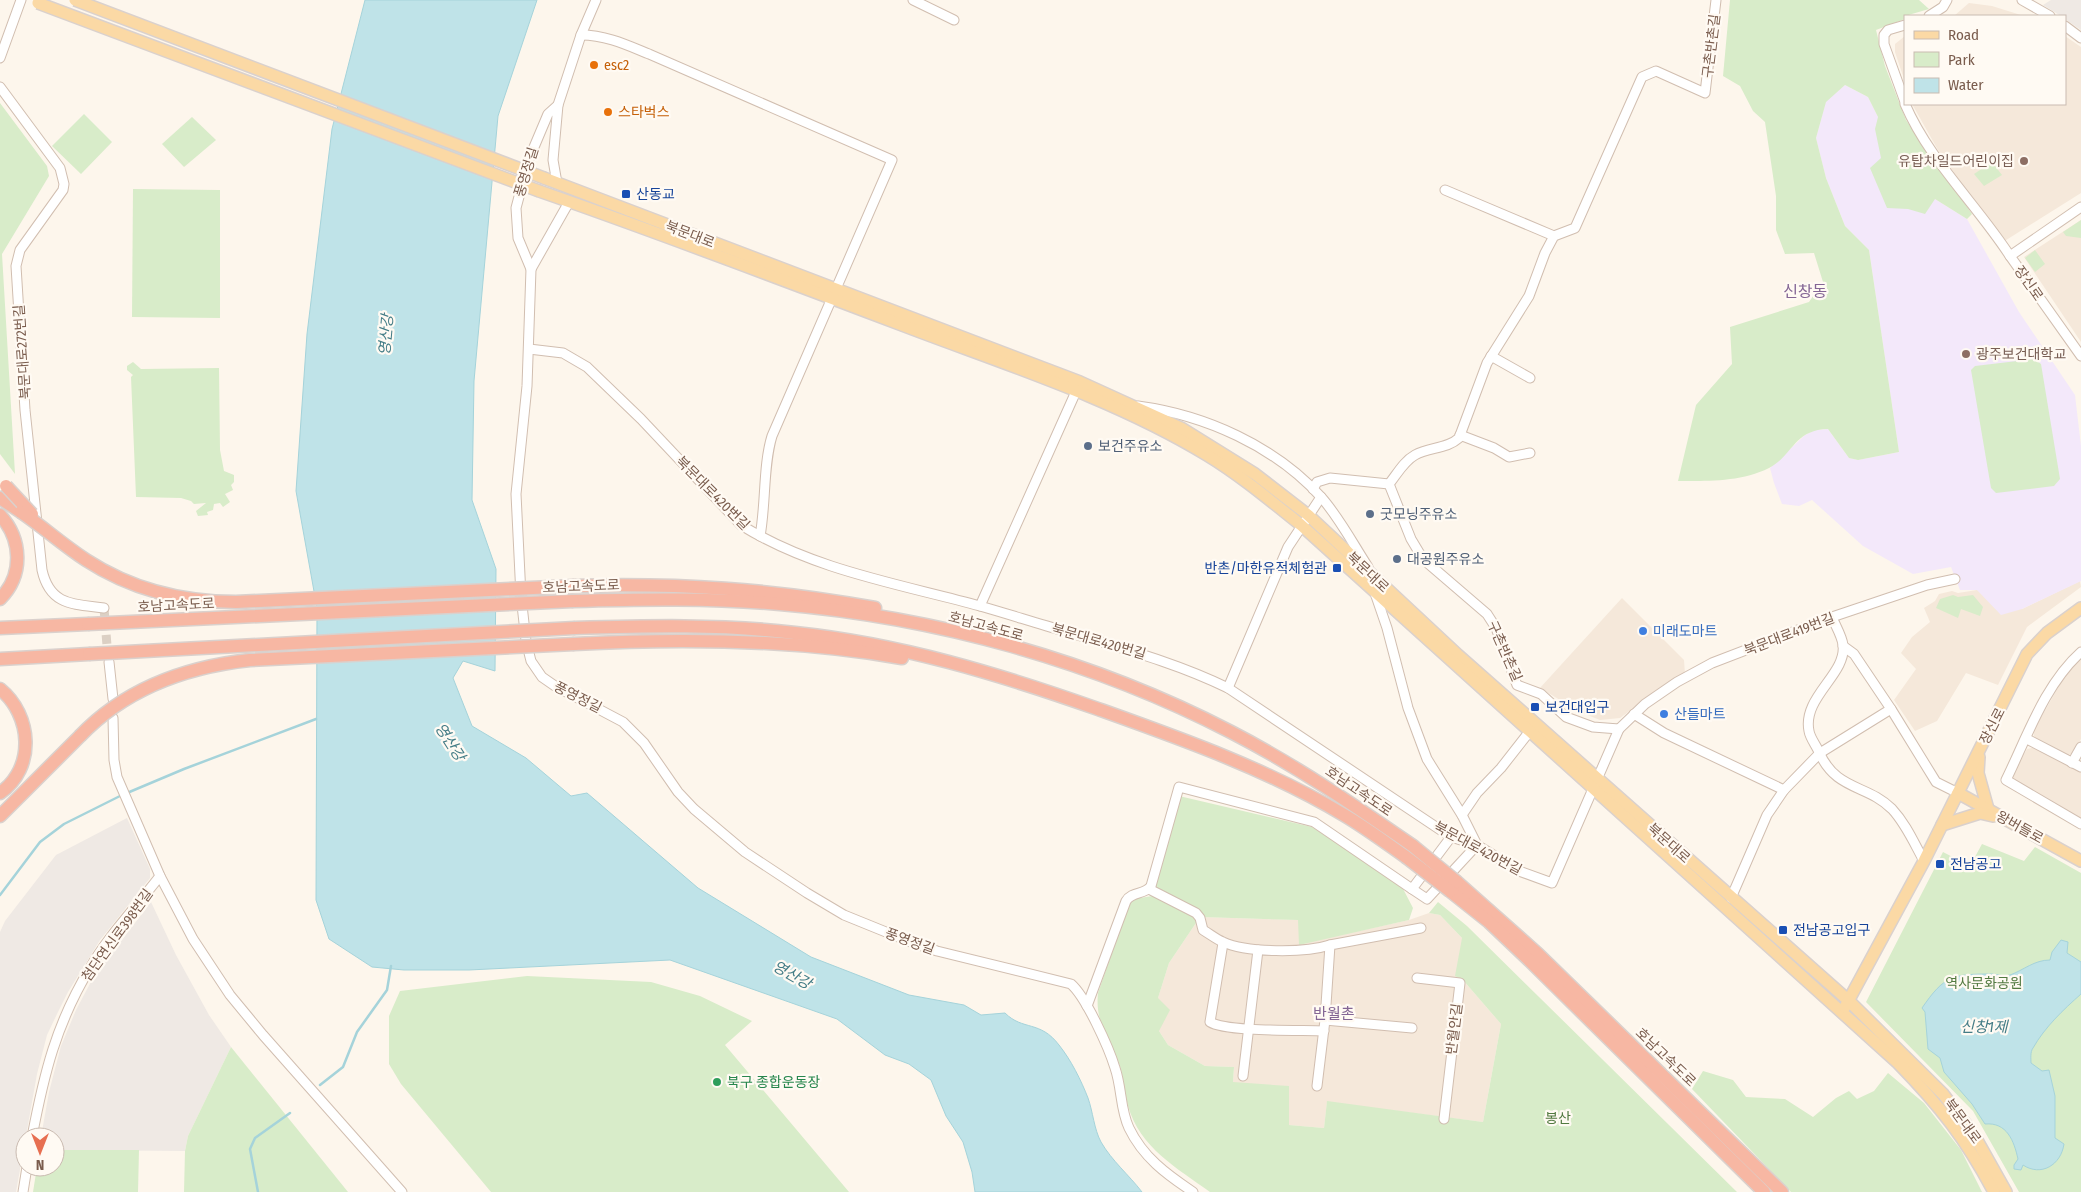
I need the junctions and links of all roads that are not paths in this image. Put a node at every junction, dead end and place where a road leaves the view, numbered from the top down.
1 (21, 0) edge
2 (75, 0) edge
3 (596, 0) edge
4 (913, 0) edge
5 (1716, 0) edge
6 (1948, 0) edge
7 (2022, 0) edge
8 (35, 2) edge
9 (1931, 15) edge
10 (2048, 15) edge
11 (954, 20) dead end
12 (1904, 25) edge
13 (2066, 27) edge
14 (581, 35) junction
15 (2081, 38) edge
16 (0, 58) edge
17 (0, 87) edge
18 (1904, 100) edge
19 (558, 105) junction
20 (1906, 105) edge
21 (558, 183) junction
22 (1445, 190) dead end
23 (569, 202) junction
24 (2081, 207) edge
25 (1554, 236) junction
26 (2010, 256) junction
27 (531, 269) junction
28 (834, 294) junction
29 (529, 349) junction
30 (1491, 356) junction
31 (2081, 356) edge
32 (1530, 378) dead end
33 (1078, 387) junction
34 (1133, 405) junction
35 (1460, 434) junction
36 (1530, 453) dead end
37 (3, 483) edge
38 (1389, 484) junction
39 (1312, 489) junction
40 (1321, 497) junction
41 (0, 498) edge
42 (0, 515) edge
43 (1304, 520) junction
44 (46, 529) junction
45 (760, 536) junction
46 (1374, 577) junction
47 (1955, 579) dead end
48 (1375, 593) junction
49 (0, 599) edge
50 (980, 606) junction
51 (104, 608) dead end
52 (2081, 608) edge
53 (1832, 617) junction
54 (0, 628) edge
55 (1843, 646) junction
56 (2081, 652) edge
57 (0, 659) edge
58 (108, 662) tunnel mouth
59 (1085, 669) junction
60 (1228, 688) junction
61 (0, 689) edge
62 (113, 699) dead end
63 (1891, 709) junction
64 (1634, 714) junction
65 (113, 718) dead end
66 (1619, 729) junction
67 (1530, 731) junction
68 (2027, 738) junction
69 (2081, 747) edge
70 (1980, 750) junction
71 (1820, 753) junction
72 (2072, 763) junction
73 (2081, 767) edge
74 (1596, 784) junction
75 (29, 787) junction
76 (1784, 790) junction
77 (0, 793) edge
78 (1958, 793) junction
79 (1988, 809) junction
80 (1462, 815) junction
81 (0, 816) edge
82 (1346, 816) junction
83 (2001, 816) junction
84 (1942, 824) junction
85 (2081, 824) edge
86 (0, 825) edge
87 (1451, 838) junction
88 (1477, 845) junction
89 (1924, 861) junction
90 (2081, 861) edge
91 (160, 876) junction
92 (1454, 887) junction
93 (1149, 889) junction
94 (1412, 889) junction
95 (1731, 898) junction
96 (1422, 928) dead end
97 (1223, 943) junction
98 (1330, 945) junction
99 (1258, 950) junction
100 (1416, 978) dead end
101 (1849, 1001) junction
102 (1087, 1006) junction
103 (1842, 1013) junction
104 (1325, 1020) junction
105 (1247, 1028) junction
106 (1412, 1028) dead end
107 (1324, 1031) junction
108 (1243, 1076) dead end
109 (1317, 1086) dead end
110 (1444, 1119) dead end
111 (34, 1127) edge
112 (25, 1177) edge
113 (23, 1192) edge
114 (402, 1192) edge
115 (1193, 1192) edge
116 (1764, 1192) edge
117 (1782, 1192) edge
118 (1994, 1192) edge
119 (2006, 1192) edge

1 - 16 street
2 - 21 main road, 북문대로, bridge
3 - 14 street, 풍영정길
4 - 11 street
5 - 25 street, 구촌반촌길
6 - 9 street
7 - 10 street
8 - 23 main road, 북문대로, bridge
12 - 18 street
13 - 15 street
14 - 19 street, 풍영정길
14 - 28 street
17 - 51 street, 북문대로272번길
19 - 21 street
19 - 27 street, 풍영정길
20 - 26 street
21 - 28 main road, 북문대로
22 - 25 street
23 - 27 street
23 - 28 main road, 북문대로
24 - 26 street, 장신로
25 - 30 street
26 - 31 street, 장신로
27 - 29 street, 풍영정길
28 - 33 main road, 북문대로
28 - 45 street
29 - 45 street, 북문대로420번길
29 - 102 street, 풍영정길
30 - 32 street
30 - 35 street
33 - 34 main road, 북문대로
33 - 43 main road, 북문대로
33 - 50 street
34 - 39 street
34 - 43 main road, 북문대로
35 - 36 street
35 - 38 street
37 - 44 highway, bridge
38 - 39 street
38 - 66 street, 구촌반촌길
39 - 40 street
40 - 43 street
40 - 46 street
41 - 44 highway, bridge
42 - 49 highway
43 - 46 main road, 북문대로
43 - 48 main road, 북문대로
43 - 60 street
44 - 59 highway, bridge
45 - 50 street, 북문대로420번길
46 - 74 main road, 북문대로
47 - 53 street, 북문대로419번길
48 - 67 main road, 북문대로
48 - 80 street, 북문대로
50 - 60 street, 북문대로420번길
52 - 70 main road, 장신로
53 - 55 street
53 - 64 street, 북문대로419번길
54 - 59 highway, 호남고속도로, bridge
55 - 63 street
55 - 71 street
56 - 68 street
57 - 82 highway, 호남고속도로, bridge
58 - 62 street
59 - 92 highway, 호남고속도로, bridge
60 - 87 street, 북문대로420번길
61 - 77 highway
63 - 71 street
63 - 78 street
64 - 66 street, 북문대로419번길
64 - 76 street
65 - 91 street
66 - 74 street, 북문대로419번길
67 - 74 main road, 북문대로
67 - 80 street
68 - 72 street
68 - 85 street
69 - 72 street
70 - 78 main road, 장신로
70 - 79 main road
71 - 76 street
71 - 89 street
72 - 73 street
74 - 88 street, 북문대로420번길
74 - 95 main road, 북문대로
74 - 103 main road, 북문대로
75 - 81 highway
75 - 82 highway, bridge
75 - 86 highway
76 - 95 street
78 - 79 main road, 왕버들로
78 - 84 main road, 장신로
79 - 83 main road, 왕버들로
80 - 88 street, 북문대로
82 - 92 highway, 호남고속도로, bridge
83 - 84 main road
83 - 90 main road, 왕버들로
84 - 89 main road, 장신로
87 - 88 street, 북문대로420번길
87 - 94 street
88 - 94 street
89 - 101 main road, 장신로
91 - 111 street, 첨단연신로398번길
91 - 114 street
92 - 116 highway, 호남고속도로
92 - 117 highway, 호남고속도로
93 - 94 street
93 - 97 street
93 - 102 street
95 - 101 main road, 북문대로
96 - 98 street
97 - 99 street
97 - 105 street
98 - 99 street
98 - 104 street
99 - 105 street
100 - 110 street, 반월안길
101 - 103 main road, 장신로
101 - 119 main road, 북문대로
102 - 115 street, 풍영정길
103 - 118 main road, 북문대로
104 - 106 street
104 - 107 street
105 - 107 street
105 - 108 street
107 - 109 street
112 - 113 street

